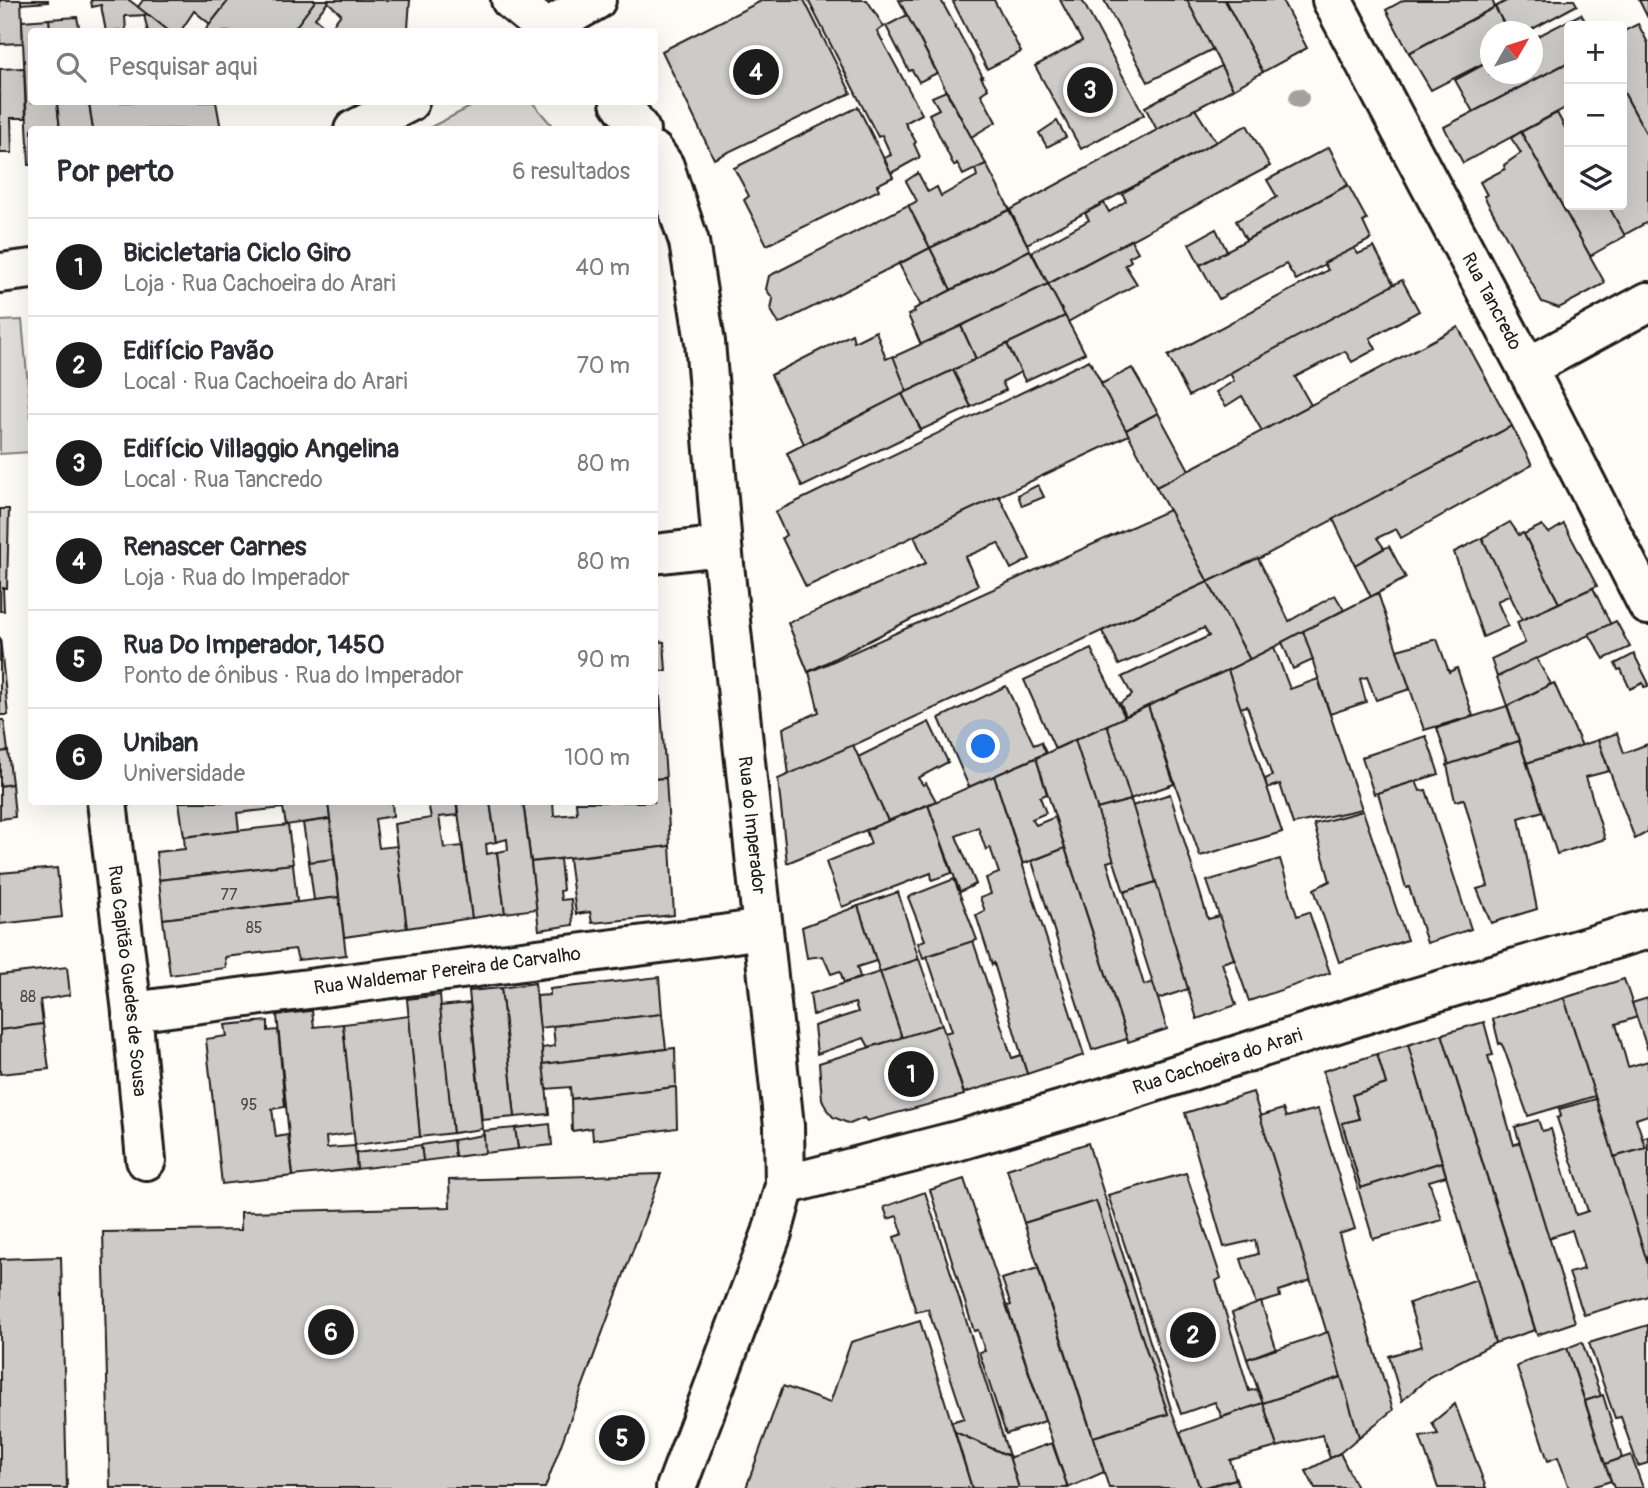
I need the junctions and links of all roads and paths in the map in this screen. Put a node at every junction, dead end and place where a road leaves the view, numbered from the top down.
1 (511, 0) edge
2 (596, 0) edge
3 (1332, 0) edge
4 (543, 28) edge
5 (548, 28) edge
6 (403, 105) edge
7 (622, 105) edge
8 (362, 126) edge
9 (637, 126) edge
10 (658, 162) edge
11 (28, 270) edge
12 (0, 273) edge
13 (1648, 302) edge
14 (1527, 368) junction
15 (722, 546) junction
16 (658, 554) edge
17 (1648, 605) edge
18 (107, 805) edge
19 (762, 929) junction
20 (1648, 929) edge
21 (132, 1012) junction
22 (146, 1160) dead end
23 (785, 1185) junction
24 (676, 1488) edge

1 - 4 street
2 - 5 street
3 - 14 street, Rua Tancredo
6 - 8 street
7 - 9 street
10 - 15 street, Rua do Imperador
11 - 12 street
13 - 14 street
14 - 17 street, Rua Tancredo
15 - 16 street
15 - 19 street, Rua do Imperador
18 - 21 street, Rua Capitão Guedes de Sousa
19 - 21 street, Rua Waldemar Pereira de Carvalho
19 - 23 street, Rua do Imperador
20 - 23 street, Rua Cachoeira do Arari
21 - 22 street, Rua Capitão Guedes de Sousa
23 - 24 street, Rua do Imperador

